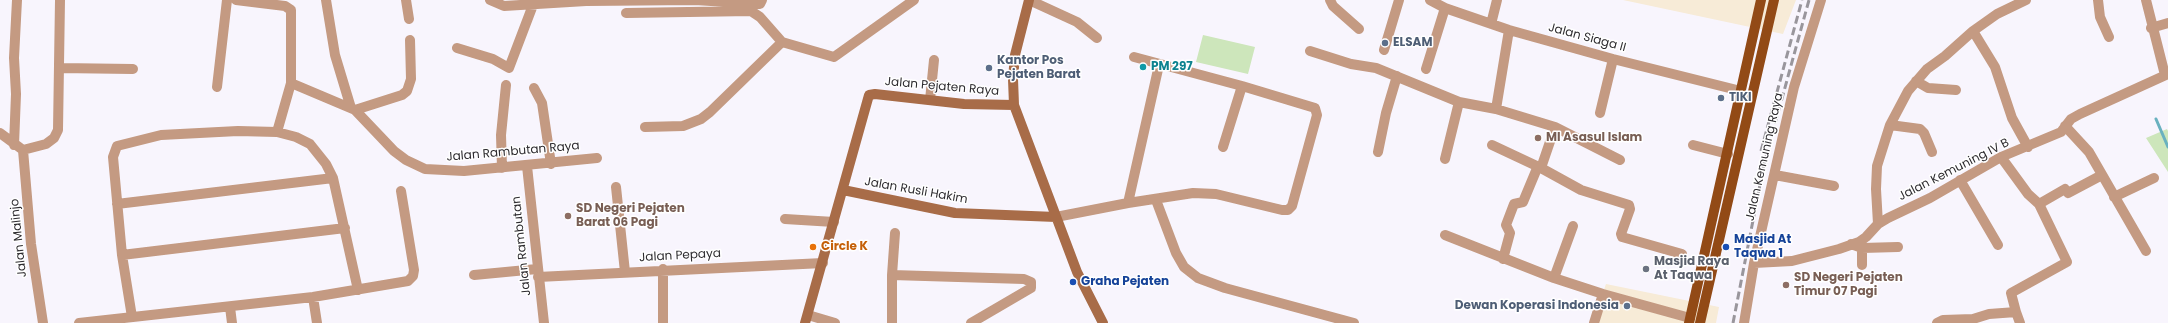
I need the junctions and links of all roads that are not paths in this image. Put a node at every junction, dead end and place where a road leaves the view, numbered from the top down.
1 (17, 0) edge
2 (60, 0) edge
3 (227, 0) edge
4 (236, 0) edge
5 (326, 0) edge
6 (406, 0) edge
7 (490, 0) edge
8 (586, 0) edge
9 (762, 0) edge
10 (914, 0) edge
11 (1029, 0) edge
12 (1330, 0) edge
13 (1399, 0) edge
14 (1430, 0) edge
15 (1497, 0) edge
16 (1761, 0) edge
17 (1774, 0) edge
18 (1821, 0) edge
19 (2026, 0) edge
20 (2098, 0) edge
21 (2146, 0) edge
22 (286, 3) edge
23 (504, 3) edge
24 (533, 5) junction
25 (1445, 8) junction
26 (626, 13) dead end
27 (409, 19) dead end
28 (1491, 24) junction
29 (2168, 24) edge
30 (2151, 28) junction
31 (1359, 29) dead end
32 (1509, 30) junction
33 (1973, 31) junction
34 (2110, 37) dead end
35 (1097, 38) dead end
36 (410, 40) dead end
37 (782, 42) junction
38 (458, 48) dead end
39 (1384, 50) dead end
40 (1310, 51) dead end
41 (1134, 57) dead end
42 (1613, 59) junction
43 (934, 60) dead end
44 (1159, 65) junction
45 (60, 68) junction
46 (133, 69) dead end
47 (1426, 69) dead end
48 (2166, 74) edge
49 (1397, 76) junction
50 (1916, 81) junction
51 (291, 83) junction
52 (506, 85) dead end
53 (1242, 86) junction
54 (217, 87) dead end
55 (534, 88) dead end
56 (1738, 90) junction
57 (1956, 90) dead end
58 (930, 100) junction
59 (1459, 102) junction
60 (536, 104) dead end
61 (1014, 105) junction
62 (353, 109) junction
63 (1496, 109) junction
64 (1600, 113) dead end
65 (1890, 125) junction
66 (2065, 126) junction
67 (645, 127) dead end
68 (1554, 127) junction
69 (277, 132) junction
70 (0, 133) edge
71 (1492, 145) dead end
72 (1693, 145) dead end
73 (19, 147) junction
74 (1223, 147) dead end
75 (2028, 147) junction
76 (1378, 152) dead end
77 (1721, 152) junction
78 (1932, 152) dead end
79 (2001, 157) junction
80 (597, 158) dead end
81 (1445, 159) dead end
82 (1620, 160) dead end
83 (547, 164) junction
84 (527, 166) junction
85 (1540, 167) junction
86 (502, 168) junction
87 (1775, 175) junction
88 (2102, 175) junction
89 (333, 178) junction
90 (2154, 178) dead end
91 (1960, 180) junction
92 (1834, 186) dead end
93 (616, 187) dead end
94 (843, 190) junction
95 (401, 191) dead end
96 (2114, 198) junction
97 (1156, 200) junction
98 (1128, 203) junction
99 (117, 204) junction
100 (2039, 204) junction
101 (1056, 217) junction
102 (784, 219) dead end
103 (834, 222) junction
104 (1878, 224) junction
105 (1573, 226) dead end
106 (345, 228) junction
107 (896, 233) dead end
108 (1445, 235) dead end
109 (1851, 244) junction
110 (1998, 245) dead end
111 (1898, 247) dead end
112 (1862, 248) junction
113 (2146, 251) dead end
114 (1682, 254) dead end
115 (122, 255) junction
116 (1503, 259) junction
117 (823, 263) junction
118 (1754, 263) junction
119 (1862, 265) dead end
120 (663, 270) junction
121 (625, 272) junction
122 (538, 273) junction
123 (474, 275) dead end
124 (892, 276) junction
125 (1554, 278) junction
126 (358, 290) junction
127 (1603, 294) junction
128 (313, 297) junction
129 (230, 307) junction
130 (2016, 312) junction
131 (132, 316) junction
132 (1688, 319) edge
133 (807, 321) edge
134 (43, 323) edge
135 (79, 323) edge
136 (232, 323) edge
137 (317, 323) edge
138 (544, 323) edge
139 (663, 323) edge
140 (835, 323) edge
141 (892, 323) edge
142 (971, 323) edge
143 (1103, 323) edge
144 (1354, 323) edge
145 (1594, 323) edge
146 (1700, 323) edge
147 (1744, 323) edge
148 (1937, 323) edge
149 (2020, 323) edge

1 - 73 street, Jalan Malinjo
2 - 45 street
3 - 54 street
4 - 22 street
5 - 62 street
6 - 27 street
7 - 23 street
8 - 9 street
8 - 24 street
10 - 37 street
11 - 35 street
11 - 61 street
12 - 31 street
13 - 39 street
14 - 25 street, Jalan Siaga II
15 - 28 street
16 - 56 main road
17 - 146 main road
18 - 87 street, Jalan Kemuning Raya
19 - 33 street
20 - 34 street
21 - 30 street
22 - 51 street
23 - 24 street
24 - 38 street
25 - 28 street, Jalan Siaga II
25 - 47 street
26 - 37 street
28 - 32 street, Jalan Siaga II
29 - 30 street
30 - 48 street
32 - 42 street, Jalan Siaga II
32 - 63 street
33 - 50 street
33 - 75 street
36 - 62 street
37 - 67 street
40 - 49 street
41 - 44 street
42 - 56 street, Jalan Siaga II
42 - 64 street
43 - 58 street
44 - 53 street
44 - 98 street
45 - 46 street
45 - 73 street
48 - 66 street, Jalan Kemuning IV B
49 - 59 street
49 - 76 street
50 - 57 street
50 - 65 street
51 - 62 street, Jalan Rambutan Raya
51 - 69 street
52 - 86 street
53 - 74 street
53 - 97 street
55 - 83 street
56 - 77 main road
58 - 61 street, Jalan Pejaten Raya
58 - 94 street, Jalan Pejaten Raya
59 - 63 street
59 - 81 street
60 - 83 street
61 - 101 street, Jalan Pejaten Raya
62 - 86 street, Jalan Rambutan Raya
63 - 68 street
65 - 78 street
65 - 104 street
66 - 75 street, Jalan Kemuning IV B
66 - 88 street
68 - 82 street
68 - 85 street
69 - 89 street
69 - 99 street
70 - 73 street
71 - 85 street
72 - 77 street
73 - 134 street, Jalan Malinjo
75 - 79 street, Jalan Kemuning IV B
77 - 132 main road
79 - 91 street, Jalan Kemuning IV B
79 - 100 street
80 - 83 street, Jalan Rambutan Raya
83 - 84 street, Jalan Rambutan Raya
84 - 86 street, Jalan Rambutan Raya
84 - 122 street, Jalan Rambutan
85 - 114 street
85 - 116 street
87 - 92 street
87 - 118 street, Jalan Kemuning Raya
88 - 96 street
88 - 100 street
89 - 99 street
89 - 106 street
90 - 96 street
91 - 104 street, Jalan Kemuning IV B
91 - 110 street
93 - 121 street
94 - 101 street, Jalan Rusli Hakim
94 - 103 street, Jalan Pejaten Raya
95 - 126 street
96 - 113 street
97 - 98 street
97 - 144 street
98 - 101 street
99 - 115 street
100 - 130 street
101 - 143 street, Jalan Pejaten Raya
102 - 103 street
103 - 117 street, Jalan Pejaten Raya
104 - 109 street, Jalan Kemuning IV B
105 - 125 street
106 - 115 street
106 - 126 street
107 - 124 street
108 - 116 street
109 - 112 street
109 - 118 street, Jalan Kemuning IV B
111 - 112 street
112 - 119 street
115 - 131 street
116 - 125 street
117 - 120 street, Jalan Pepaya
117 - 133 street, Jalan Pejaten Raya
118 - 147 street, Jalan Kemuning Raya
120 - 121 street, Jalan Pepaya
120 - 139 street
121 - 122 street, Jalan Pepaya
122 - 123 street, Jalan Pepaya
122 - 138 street, Jalan Rambutan
124 - 141 street
124 - 142 street
125 - 127 street
126 - 128 street
127 - 132 street
127 - 145 street
128 - 129 street
128 - 137 street
129 - 131 street
129 - 136 street
130 - 148 street
130 - 149 street
131 - 135 street
133 - 140 street

